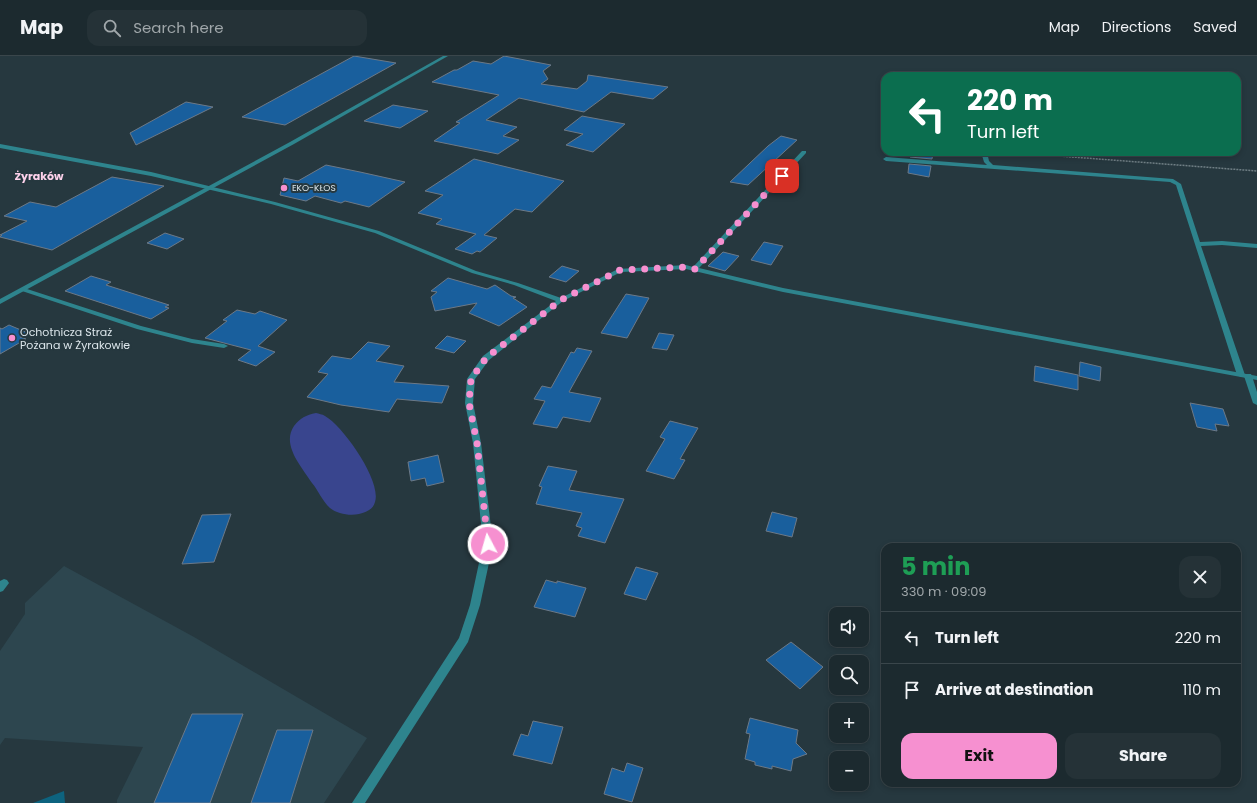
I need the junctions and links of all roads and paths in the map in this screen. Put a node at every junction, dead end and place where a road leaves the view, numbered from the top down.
1 (446, 56) edge
2 (0, 146) edge
3 (804, 152) dead end
4 (985, 156) edge
5 (1062, 156) edge
6 (886, 159) dead end
7 (992, 167) junction
8 (1257, 170) edge
9 (211, 187) junction
10 (1198, 244) junction
11 (1257, 246) edge
12 (695, 269) junction
13 (24, 290) junction
14 (561, 300) junction
15 (0, 302) edge
16 (224, 346) dead end
17 (1244, 375) junction
18 (1257, 378) edge
19 (1257, 403) edge
20 (358, 803) edge

1 - 9 street
2 - 9 street
3 - 12 street
4 - 7 street
5 - 8 path
6 - 7 street
7 - 10 street
9 - 13 street
9 - 14 street
10 - 11 street
10 - 17 street
12 - 14 street
12 - 17 street
13 - 15 street
13 - 16 street
14 - 20 street
17 - 18 street
17 - 19 street

